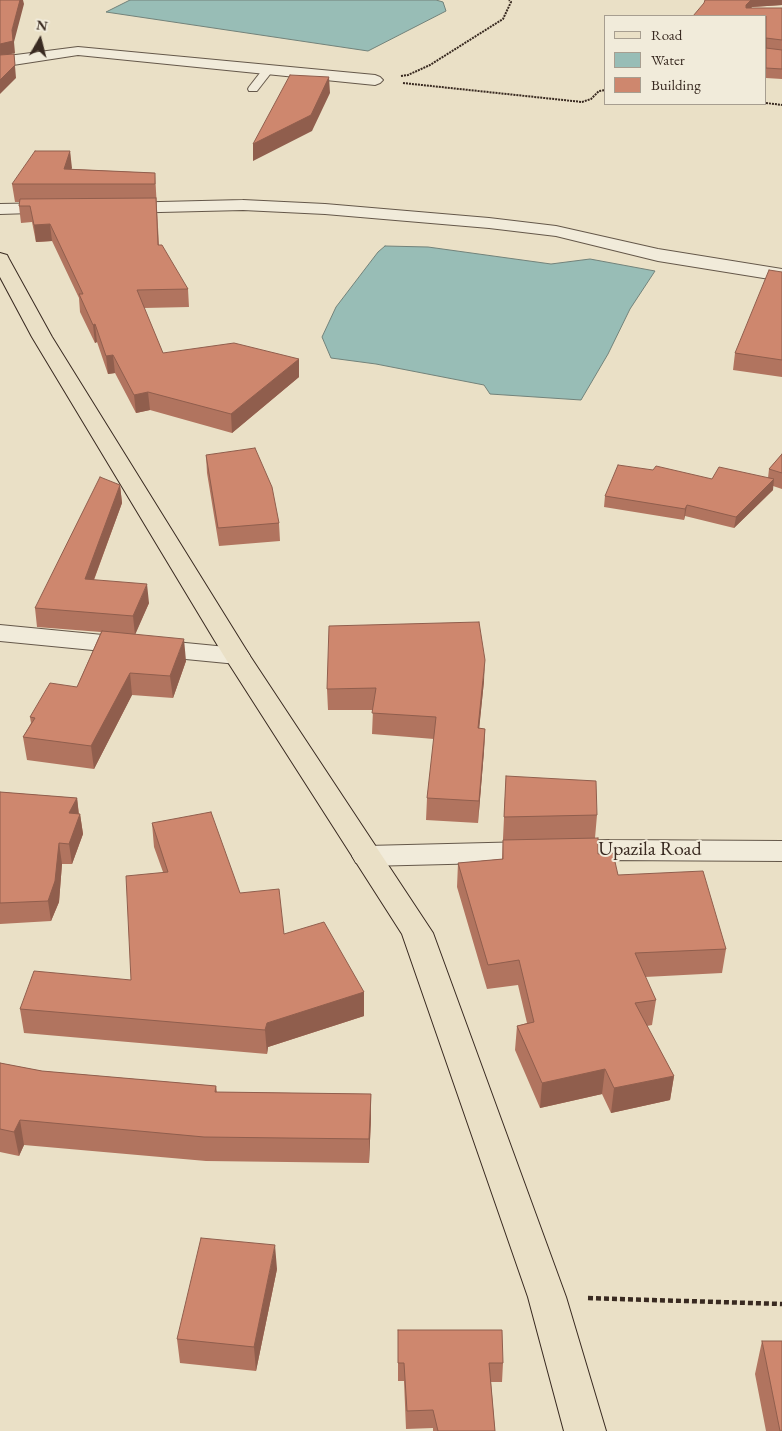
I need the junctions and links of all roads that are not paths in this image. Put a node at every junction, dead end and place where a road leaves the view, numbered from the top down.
1 (0, 62) edge
2 (267, 71) junction
3 (375, 80) road end
4 (253, 89) dead end
5 (76, 208) edge
6 (104, 208) edge
7 (0, 209) edge
8 (0, 259) edge
9 (782, 275) edge
10 (0, 634) edge
11 (237, 656) junction
12 (782, 851) edge
13 (367, 856) junction
14 (586, 1431) edge

1 - 2 street
2 - 3 street
2 - 4 lane
5 - 7 street
6 - 9 street
8 - 11 main road
10 - 11 street
11 - 13 main road
12 - 13 street, Upazila Road
13 - 14 main road

